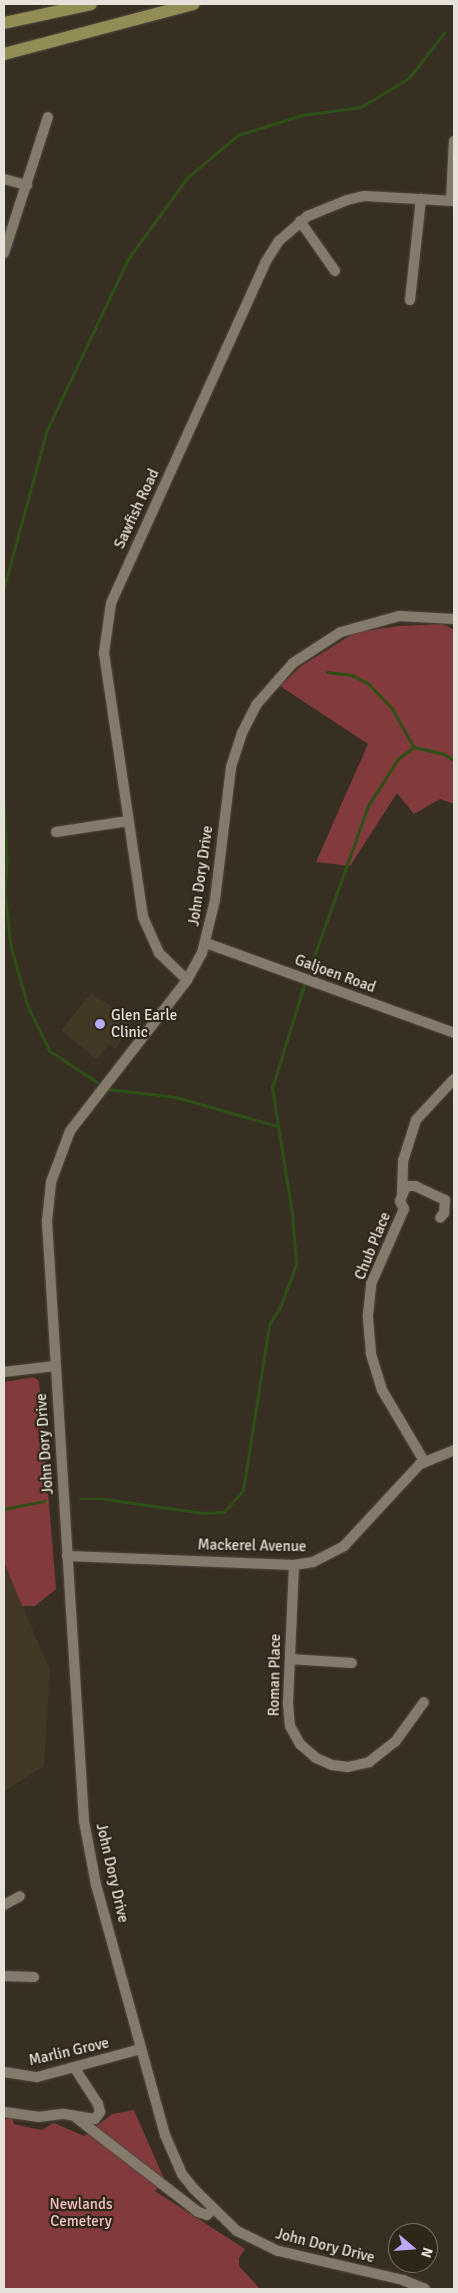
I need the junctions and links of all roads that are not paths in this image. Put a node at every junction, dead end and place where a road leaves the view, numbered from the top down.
1 (91, 4) edge
2 (193, 4) edge
3 (4, 24) edge
4 (4, 54) edge
5 (48, 116) dead end
6 (454, 141) edge
7 (4, 179) edge
8 (26, 186) junction
9 (421, 199) junction
10 (453, 201) edge
11 (300, 220) junction
12 (4, 253) edge
13 (335, 272) dead end
14 (410, 300) dead end
15 (454, 619) edge
16 (128, 821) junction
17 (56, 832) dead end
18 (206, 943) junction
19 (186, 980) junction
20 (454, 1032) edge
21 (454, 1079) edge
22 (402, 1193) junction
23 (440, 1218) dead end
24 (55, 1366) junction
25 (4, 1372) edge
26 (454, 1450) edge
27 (424, 1461) junction
28 (67, 1556) junction
29 (294, 1565) junction
30 (290, 1659) junction
31 (352, 1663) dead end
32 (424, 1702) dead end
33 (20, 1896) dead end
34 (4, 1905) edge
35 (4, 1976) edge
36 (34, 1977) dead end
37 (142, 2049) junction
38 (74, 2067) junction
39 (4, 2072) edge
40 (4, 2112) edge
41 (74, 2116) junction
42 (212, 2210) junction
43 (425, 2289) edge

1 - 3 main road
2 - 4 main road
5 - 8 street
6 - 10 street
7 - 8 street
8 - 12 street
9 - 10 street, Sawfish Road
9 - 11 street, Sawfish Road
9 - 14 street
11 - 13 street
11 - 16 street, Sawfish Road
15 - 18 street, John Dory Drive
16 - 17 street
16 - 19 street, Sawfish Road
18 - 19 street, John Dory Drive
18 - 20 street, Galjoen Road
19 - 24 street, John Dory Drive
21 - 22 street
22 - 23 street
22 - 27 street, Chub Place
24 - 25 street
24 - 28 street, John Dory Drive
26 - 27 street, Mackerel Avenue
27 - 29 street, Mackerel Avenue
28 - 29 street, Mackerel Avenue
28 - 37 street, John Dory Drive
29 - 30 street, Roman Place
30 - 31 street
30 - 32 street, Roman Place
33 - 34 street
35 - 36 street
37 - 38 street, Marlin Grove
37 - 42 street, John Dory Drive
38 - 39 street, Marlin Grove
38 - 41 street
40 - 41 street
41 - 42 street
42 - 43 street, John Dory Drive

